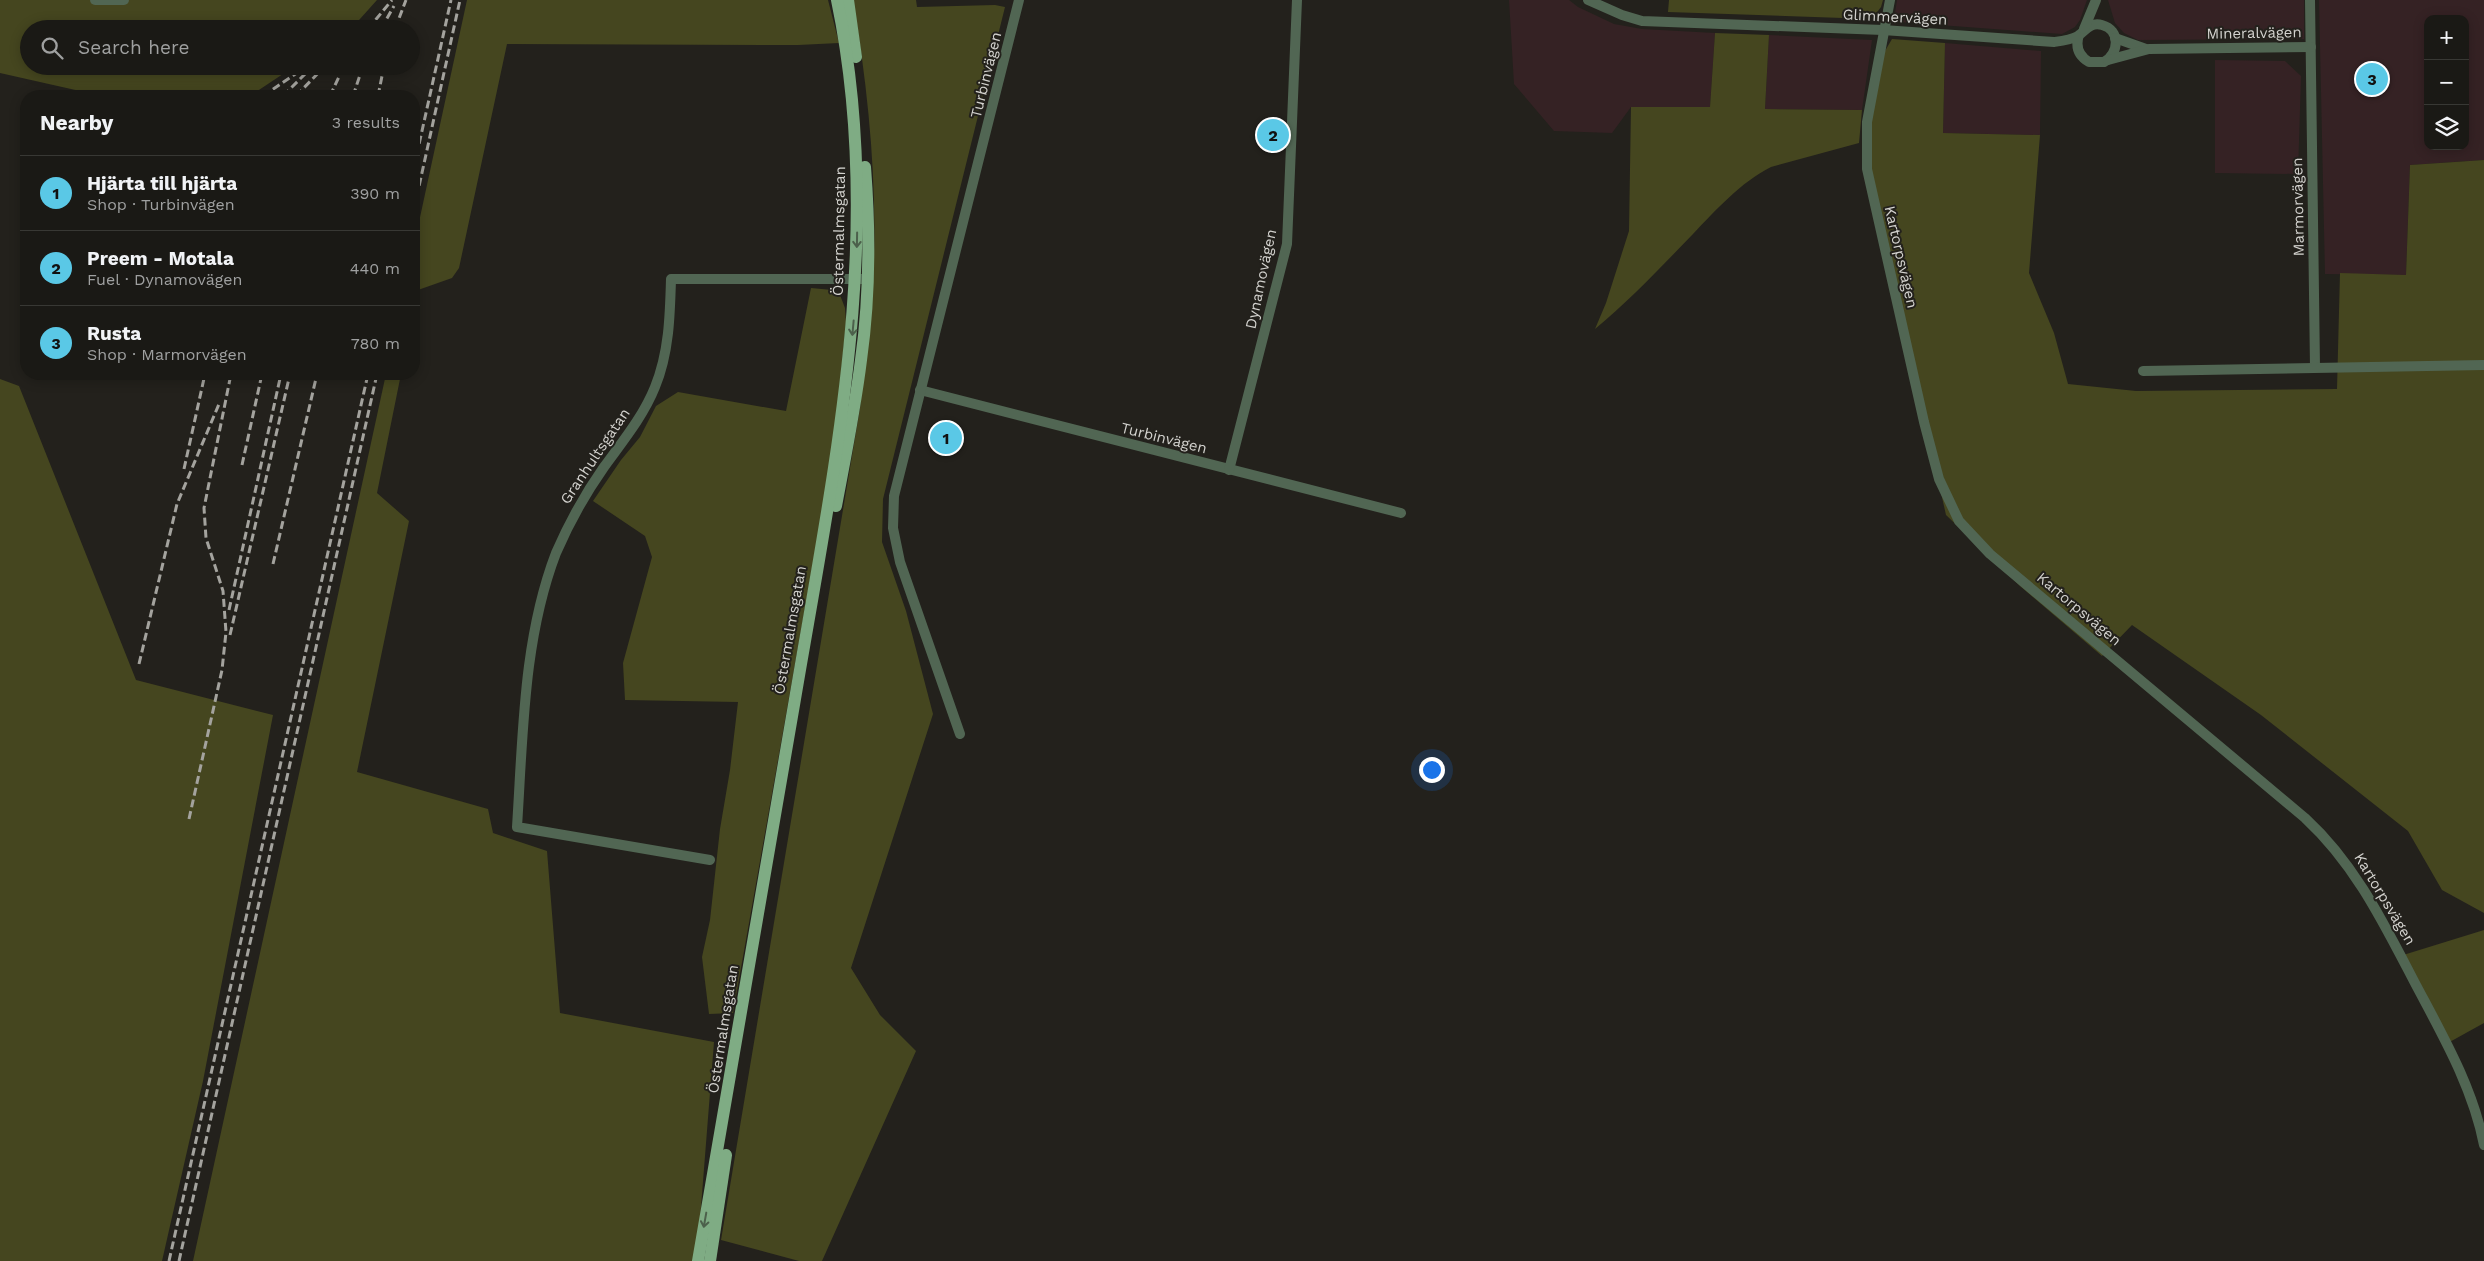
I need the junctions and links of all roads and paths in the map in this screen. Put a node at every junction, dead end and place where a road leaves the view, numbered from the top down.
1 (96, 0) edge
2 (124, 0) edge
3 (837, 0) edge
4 (848, 0) edge
5 (1019, 0) edge
6 (1297, 0) edge
7 (1588, 0) edge
8 (1890, 0) edge
9 (2310, 0) edge
10 (2096, 1) edge
11 (2106, 27) junction
12 (1884, 30) junction
13 (2081, 32) junction
14 (2115, 38) junction
15 (2054, 42) junction
16 (2311, 47) junction
17 (2149, 49) junction
18 (2078, 51) junction
19 (2108, 60) junction
20 (861, 279) junction
21 (2484, 365) edge
22 (2315, 367) junction
23 (2143, 371) dead end
24 (920, 390) junction
25 (1229, 470) junction
26 (1401, 513) dead end
27 (960, 734) dead end
28 (710, 860) dead end
29 (2484, 1145) edge
30 (698, 1261) edge
31 (710, 1261) edge

1 - 2 street
3 -> 20 main road, Östermalmsgatan
4 - 20 main road, Östermalmsgatan
5 - 24 street, Turbinvägen
6 - 25 street, Dynamovägen
7 - 12 street, Glimmervägen
8 - 12 street, Kartorpsvägen
9 - 16 street, Mineralvägen
10 - 11 street
10 - 13 street
11 - 13 street, Glimmervägen
11 - 14 street
12 - 15 street, Glimmervägen
12 - 29 street, Kartorpsvägen
13 - 15 street, Glimmervägen
13 - 18 street
14 - 17 street, Mineralvägen
14 - 19 street
15 - 18 street, Glimmervägen
16 - 17 street, Mineralvägen
16 - 22 street, Marmorvägen
17 - 19 street, Mineralvägen
18 - 19 street, Glimmervägen
20 - 28 street, Granhultsgatan
20 -> 30 main road, Östermalmsgatan
20 - 31 main road, Östermalmsgatan
21 - 22 street
22 - 23 street
24 - 25 street, Turbinvägen
24 - 27 street, Turbinvägen
25 - 26 street, Turbinvägen

